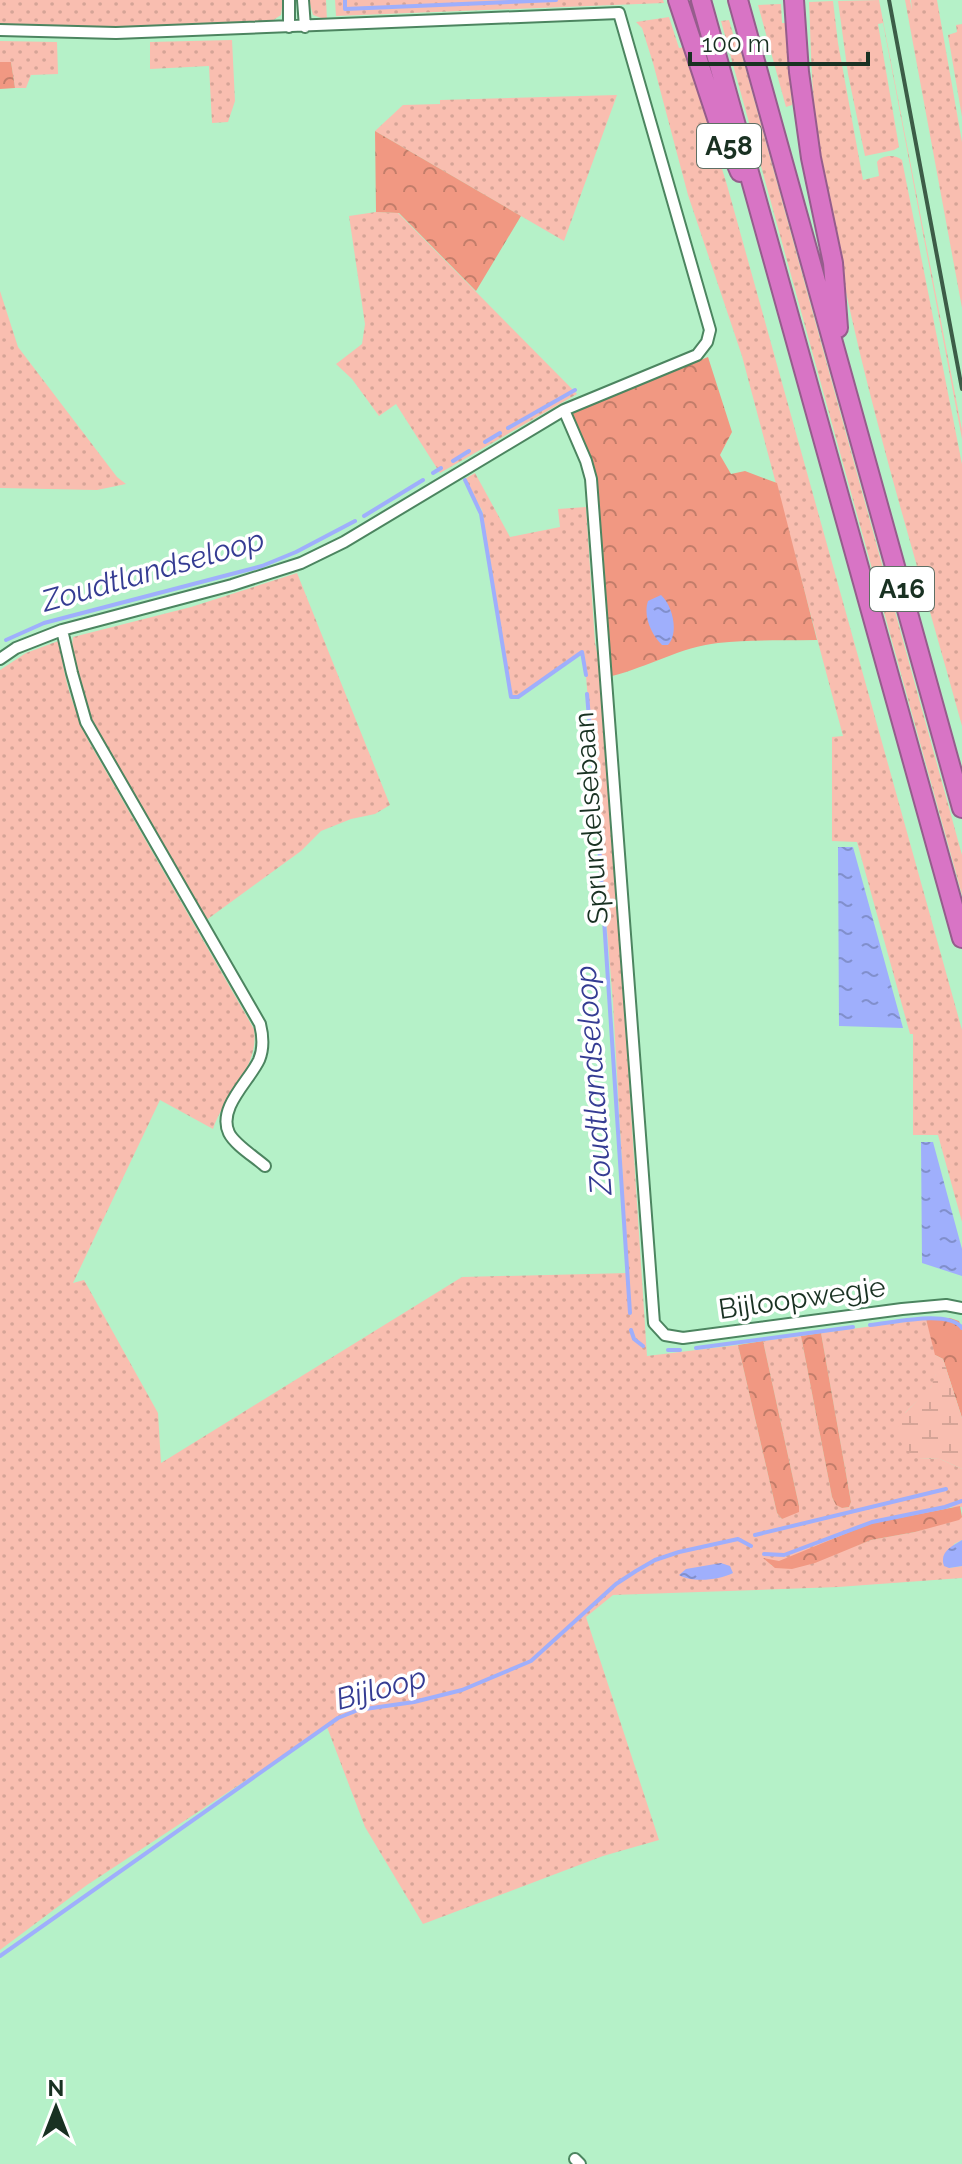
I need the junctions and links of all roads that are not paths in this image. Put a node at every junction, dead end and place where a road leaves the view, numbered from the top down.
1 (289, 0) edge
2 (303, 0) edge
3 (678, 0) edge
4 (701, 0) edge
5 (738, 0) edge
6 (794, 0) edge
7 (289, 27) junction
8 (305, 27) junction
9 (0, 30) edge
10 (771, 245) junction
11 (842, 371) junction
12 (564, 410) junction
13 (62, 630) junction
14 (0, 659) edge
15 (962, 808) edge
16 (962, 938) edge
17 (265, 1166) dead end
18 (962, 1308) edge
19 (654, 1323) joint

1 - 7 street
2 - 8 street
3 - 10 highway, A58
4 - 10 highway, A16
5 - 11 highway, A16
6 - 11 highway, A16
7 - 8 street
7 - 9 street
8 - 12 street
10 - 16 highway, A16
11 - 15 highway, A16
12 - 13 street
12 - 19 street, Sprundelsebaan
13 - 14 street
13 - 17 street
18 - 19 street, Bijloopwegje

